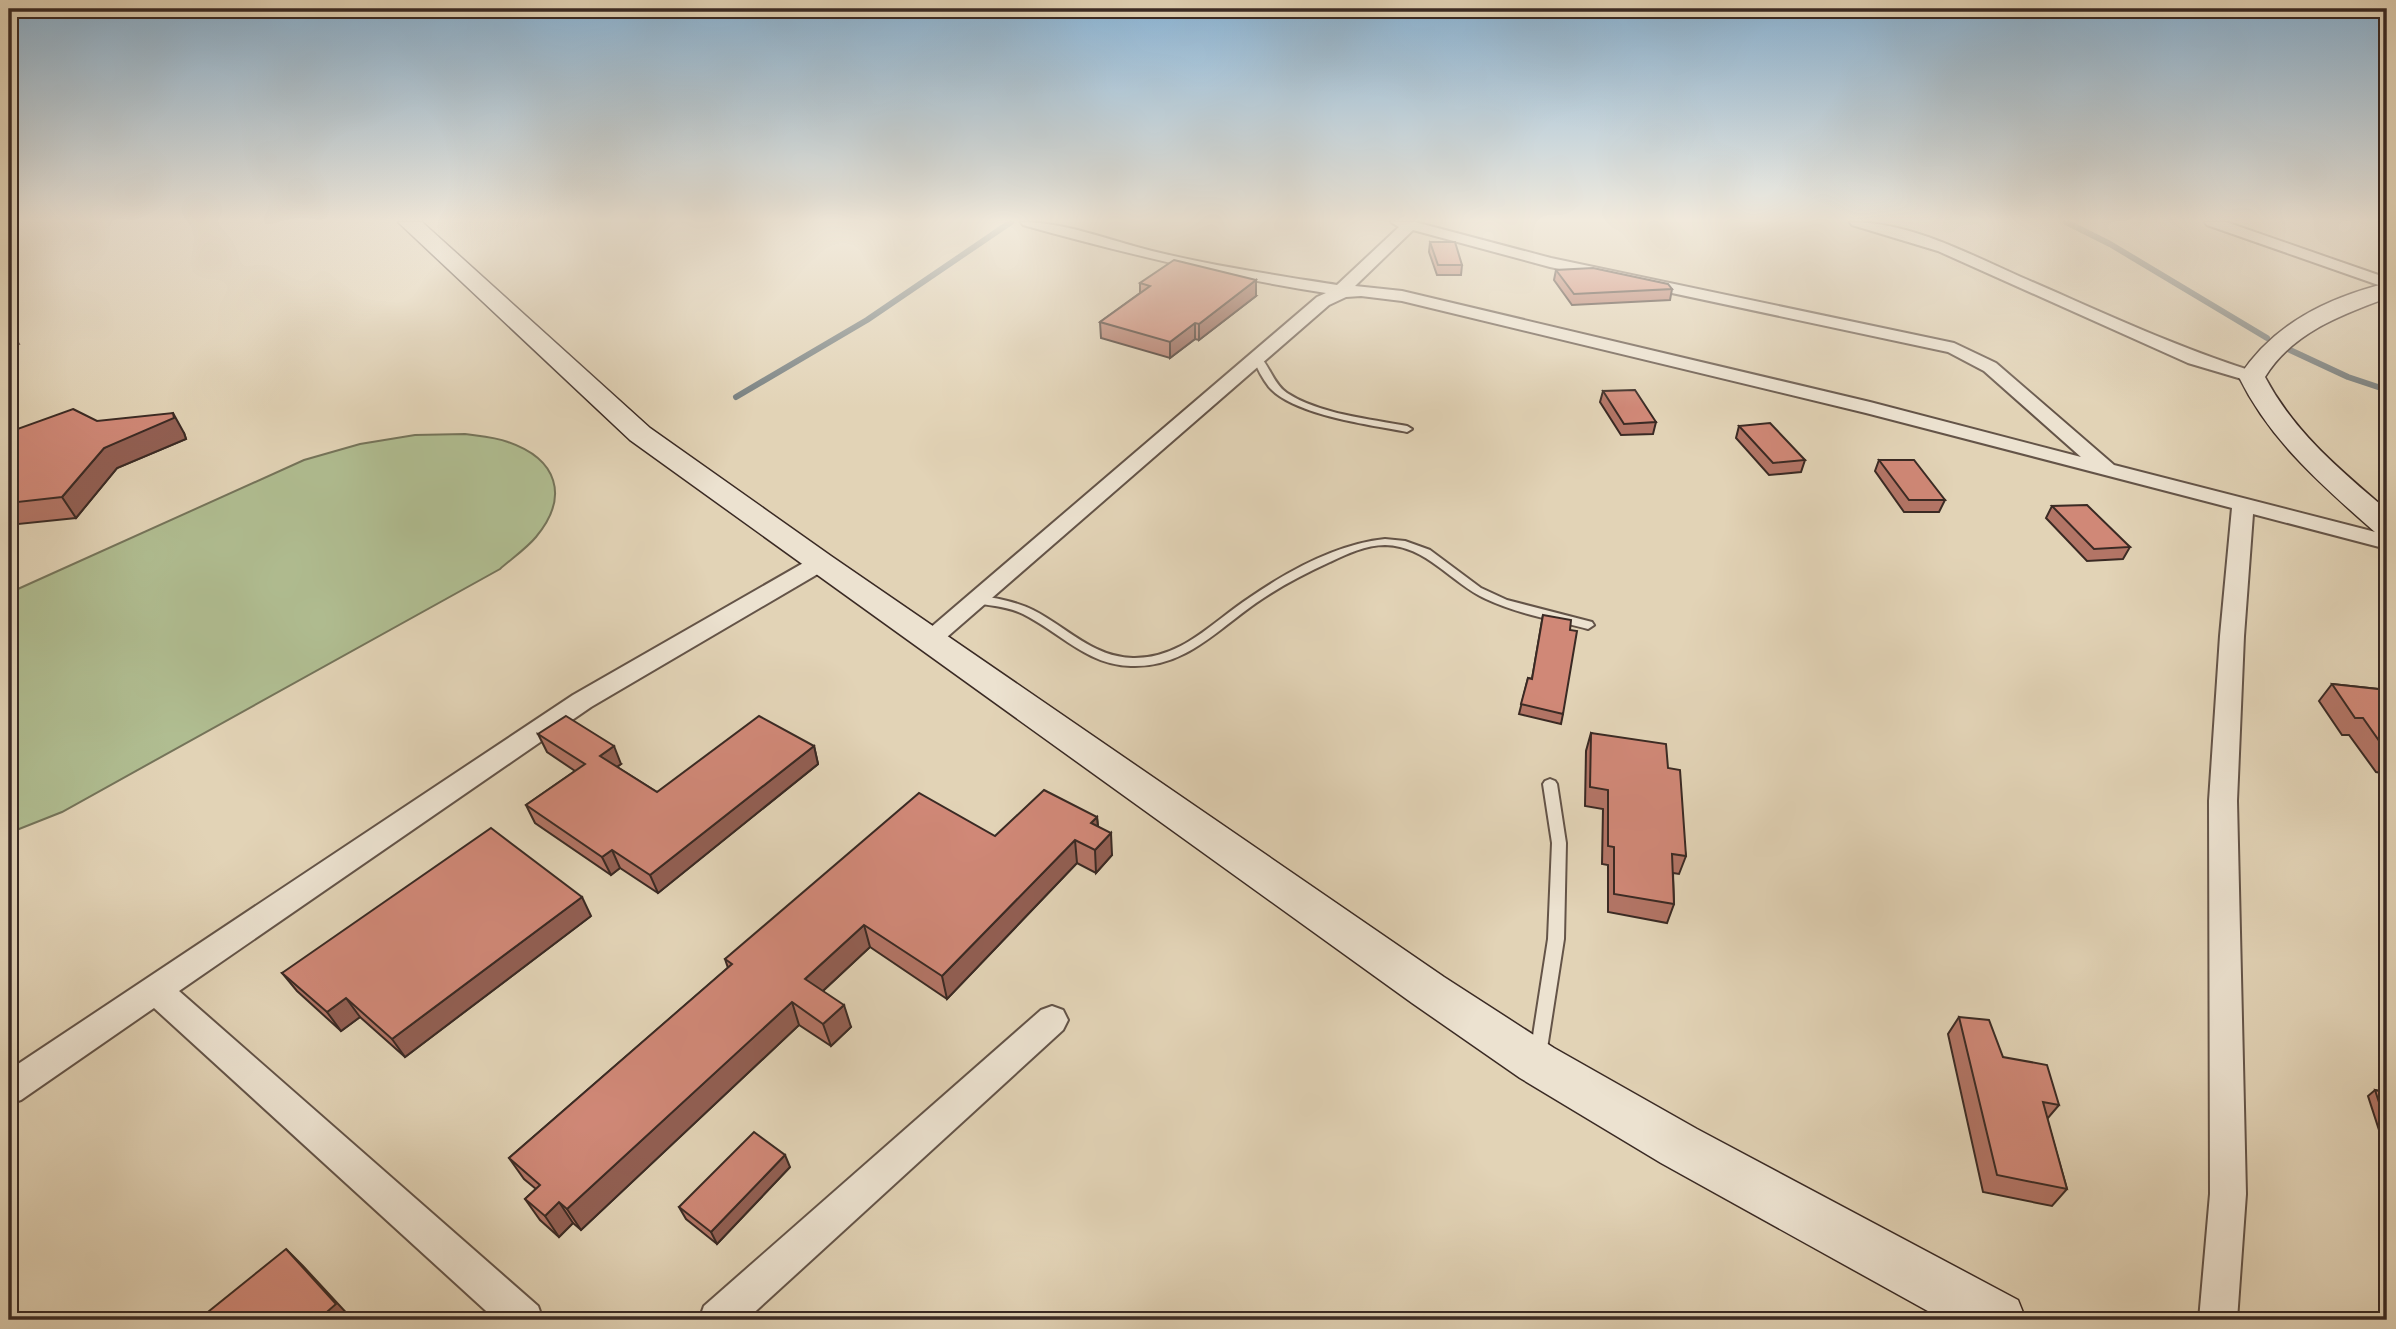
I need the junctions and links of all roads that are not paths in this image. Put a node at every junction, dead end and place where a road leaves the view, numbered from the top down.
1 (477, 284) edge
2 (1299, 284) edge
3 (1348, 284) edge
4 (1653, 284) edge
5 (2024, 284) edge
6 (2387, 290) edge
7 (1342, 291) junction
8 (1256, 358) junction
9 (2252, 377) junction
10 (1407, 429) dead end
11 (2109, 471) junction
12 (2243, 506) junction
13 (2387, 526) edge
14 (2387, 542) edge
15 (820, 564) junction
16 (976, 599) junction
17 (1588, 625) dead end
18 (931, 639) junction
19 (1550, 784) dead end
20 (155, 989) junction
21 (1052, 1020) dead end
22 (1537, 1063) junction
23 (9, 1088) edge
24 (524, 1320) edge
25 (718, 1320) edge
26 (1998, 1320) edge
27 (2218, 1320) edge

1 - 15 street
2 - 7 street
3 - 7 street
4 - 11 street
5 - 9 street
6 - 9 street
7 - 8 street
7 - 11 street
8 - 10 lane
8 - 16 street
9 - 13 street
11 - 12 street
12 - 14 street
12 - 27 street
15 - 18 street
15 - 20 street
16 - 17 lane
16 - 18 street
18 - 22 street
19 - 22 lane
20 - 23 street
20 - 24 street
21 - 25 street
22 - 26 street

